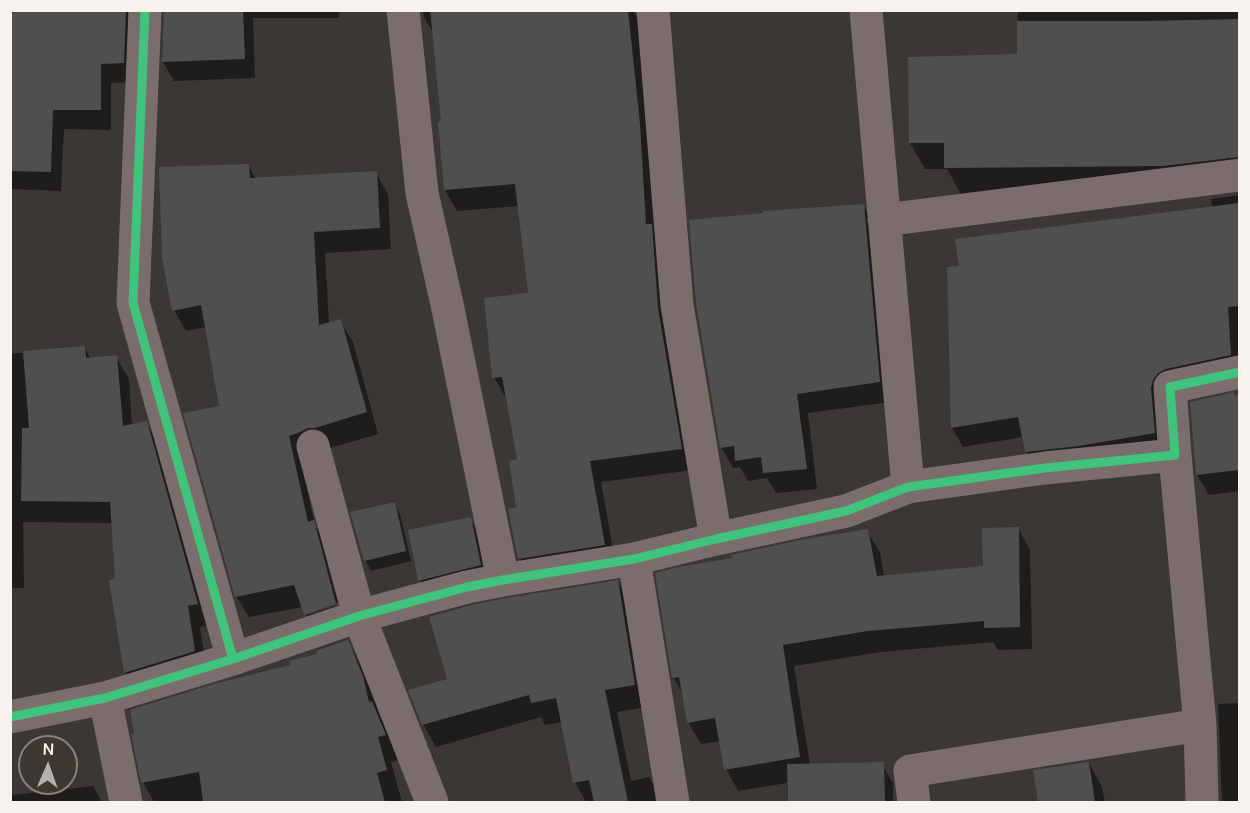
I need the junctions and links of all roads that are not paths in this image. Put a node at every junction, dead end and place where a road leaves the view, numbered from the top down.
1 (144, 10) edge
2 (404, 10) edge
3 (653, 10) edge
4 (866, 10) edge
5 (1239, 175) edge
6 (884, 220) junction
7 (1239, 372) edge
8 (313, 446) dead end
9 (1175, 455) junction
10 (908, 487) junction
11 (716, 539) junction
12 (634, 559) junction
13 (503, 580) junction
14 (359, 616) junction
15 (233, 659) junction
16 (105, 699) junction
17 (10, 717) edge
18 (1200, 725) junction
19 (126, 802) edge
20 (432, 802) edge
21 (673, 802) edge
22 (914, 802) edge
23 (1202, 802) edge

1 - 15 street
2 - 13 street
3 - 11 street
4 - 6 street
5 - 6 street
6 - 10 street
7 - 9 street
8 - 14 street
9 - 10 street
9 - 18 street
10 - 11 street
11 - 12 street
12 - 13 street
12 - 21 street
13 - 14 street
14 - 15 street
14 - 20 street
15 - 16 street
16 - 17 street
16 - 19 street
18 - 22 street
18 - 23 street

